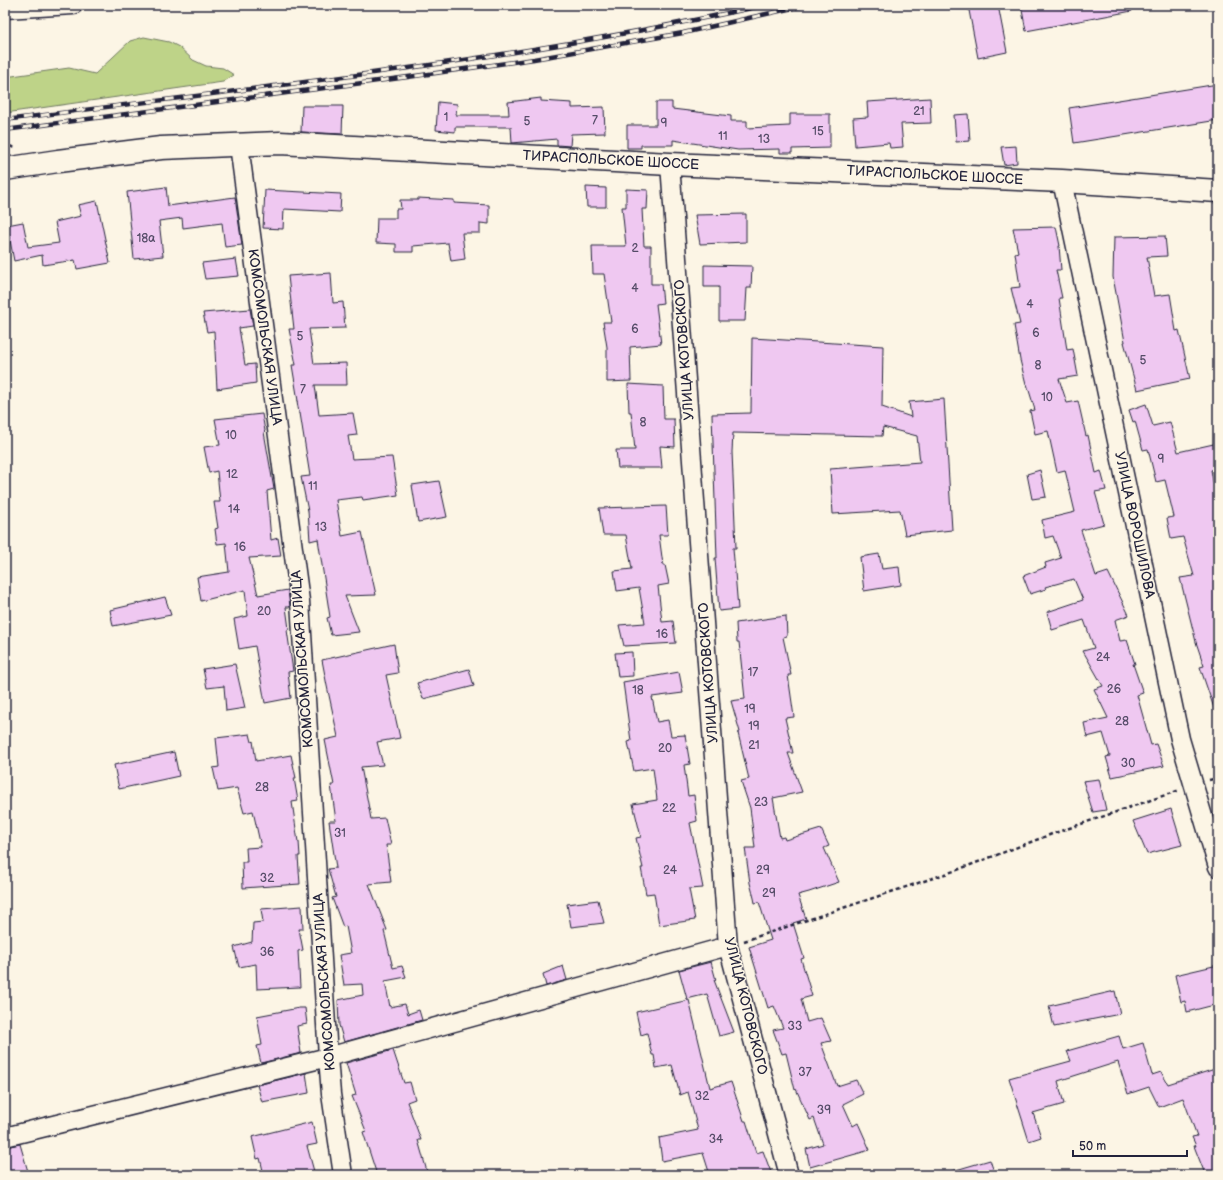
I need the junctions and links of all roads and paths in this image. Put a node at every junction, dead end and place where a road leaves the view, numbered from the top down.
1 (73, 5) edge
2 (5, 9) edge
3 (239, 145) junction
4 (670, 164) junction
5 (5, 169) edge
6 (1062, 181) junction
7 (1218, 191) edge
8 (1194, 785) junction
9 (1218, 867) edge
10 (728, 946) junction
11 (328, 1057) junction
12 (5, 1137) edge
13 (343, 1175) edge
14 (790, 1175) edge

1 - 2 street
3 - 4 main road, ТИРАСПОЛЬСКОЕ ШОССЕ
3 - 5 main road, ТИРАСПОЛЬСКОЕ ШОССЕ
3 - 11 street, КОМСОМОЛЬСКАЯ УЛИЦА
4 - 6 main road, ТИРАСПОЛЬСКОЕ ШОССЕ
4 - 10 street, УЛИЦА КОТОВСКОГО
6 - 7 main road, ТИРАСПОЛЬСКОЕ ШОССЕ
6 - 8 street, УЛИЦА ВОРОШИЛОВА
8 - 9 street, УЛИЦА ВОРОШИЛОВА
8 - 10 path
10 - 11 street
10 - 14 street, УЛИЦА КОТОВСКОГО
11 - 12 street
11 - 13 street, КОМСОМОЛЬСКАЯ УЛИЦА

